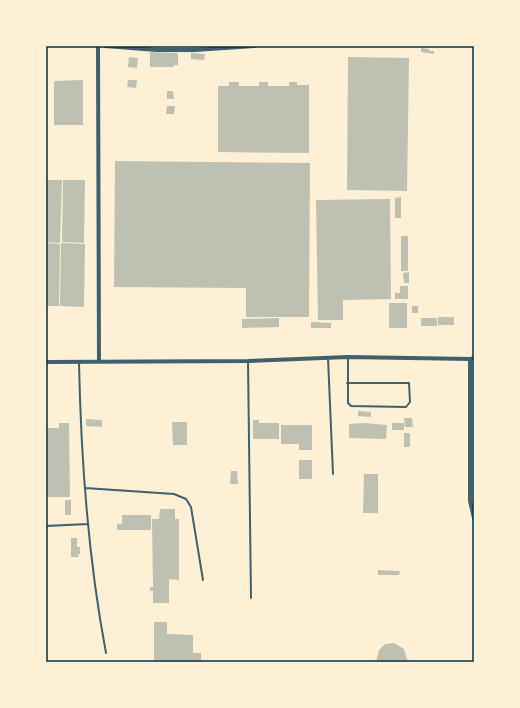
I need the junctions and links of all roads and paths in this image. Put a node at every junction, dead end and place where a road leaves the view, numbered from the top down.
1 (98, 46) edge
2 (105, 46) edge
3 (254, 46) edge
4 (348, 357) junction
5 (328, 358) junction
6 (472, 359) edge
7 (248, 361) junction
8 (46, 362) edge
9 (79, 362) junction
10 (99, 362) junction
11 (347, 383) junction
12 (333, 474) dead end
13 (85, 488) junction
14 (474, 518) edge
15 (88, 524) junction
16 (46, 526) edge
17 (203, 580) dead end
18 (251, 598) dead end
19 (106, 653) dead end

1 - 10 street
2 - 3 street
4 - 5 street
4 - 6 street
4 - 11 lane
5 - 7 street
5 - 12 lane
6 - 14 street
7 - 10 street
7 - 18 lane
8 - 9 street
9 - 10 street
9 - 13 lane
11 - 11 lane
13 - 15 lane
13 - 17 lane
15 - 16 lane
15 - 19 lane

